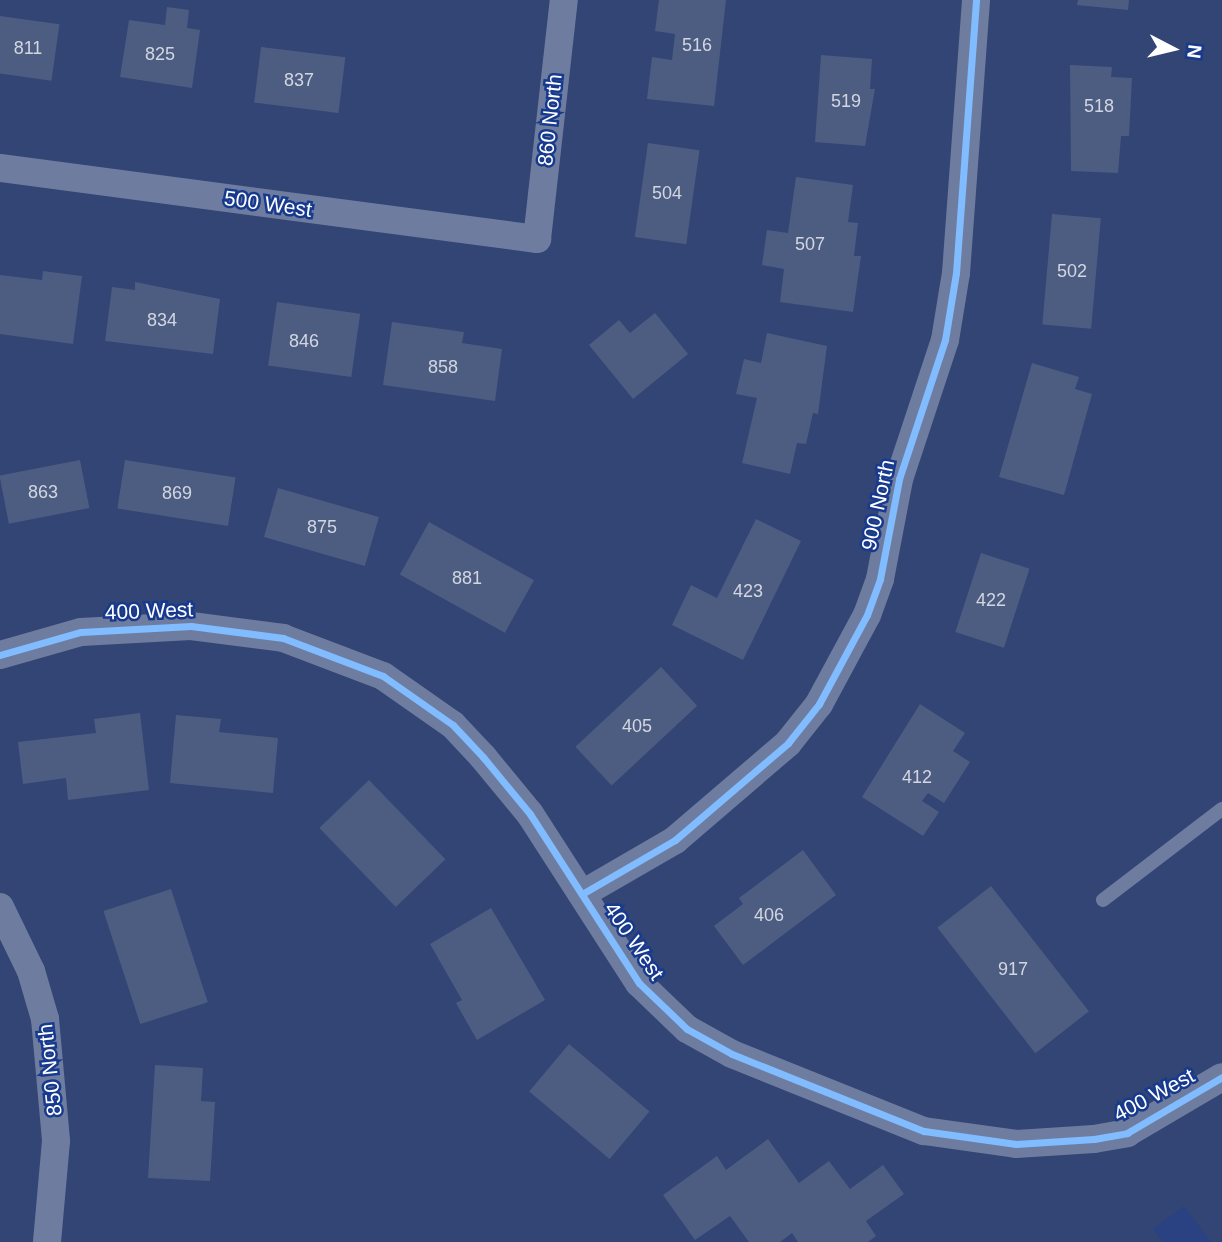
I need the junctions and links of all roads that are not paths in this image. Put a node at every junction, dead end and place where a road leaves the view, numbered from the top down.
1 (564, 0) edge
2 (975, 0) edge
3 (0, 168) edge
4 (537, 239) joint
5 (0, 654) edge
6 (1222, 809) edge
7 (582, 894) junction
8 (1103, 900) dead end
9 (0, 907) edge
10 (1222, 1077) edge
11 (47, 1242) edge

1 - 4 street, 860 North
2 - 7 street, 900 North
3 - 4 street, 500 West
5 - 7 street, 400 West
6 - 8 lane
7 - 10 street, 400 West
9 - 11 street, 850 North

